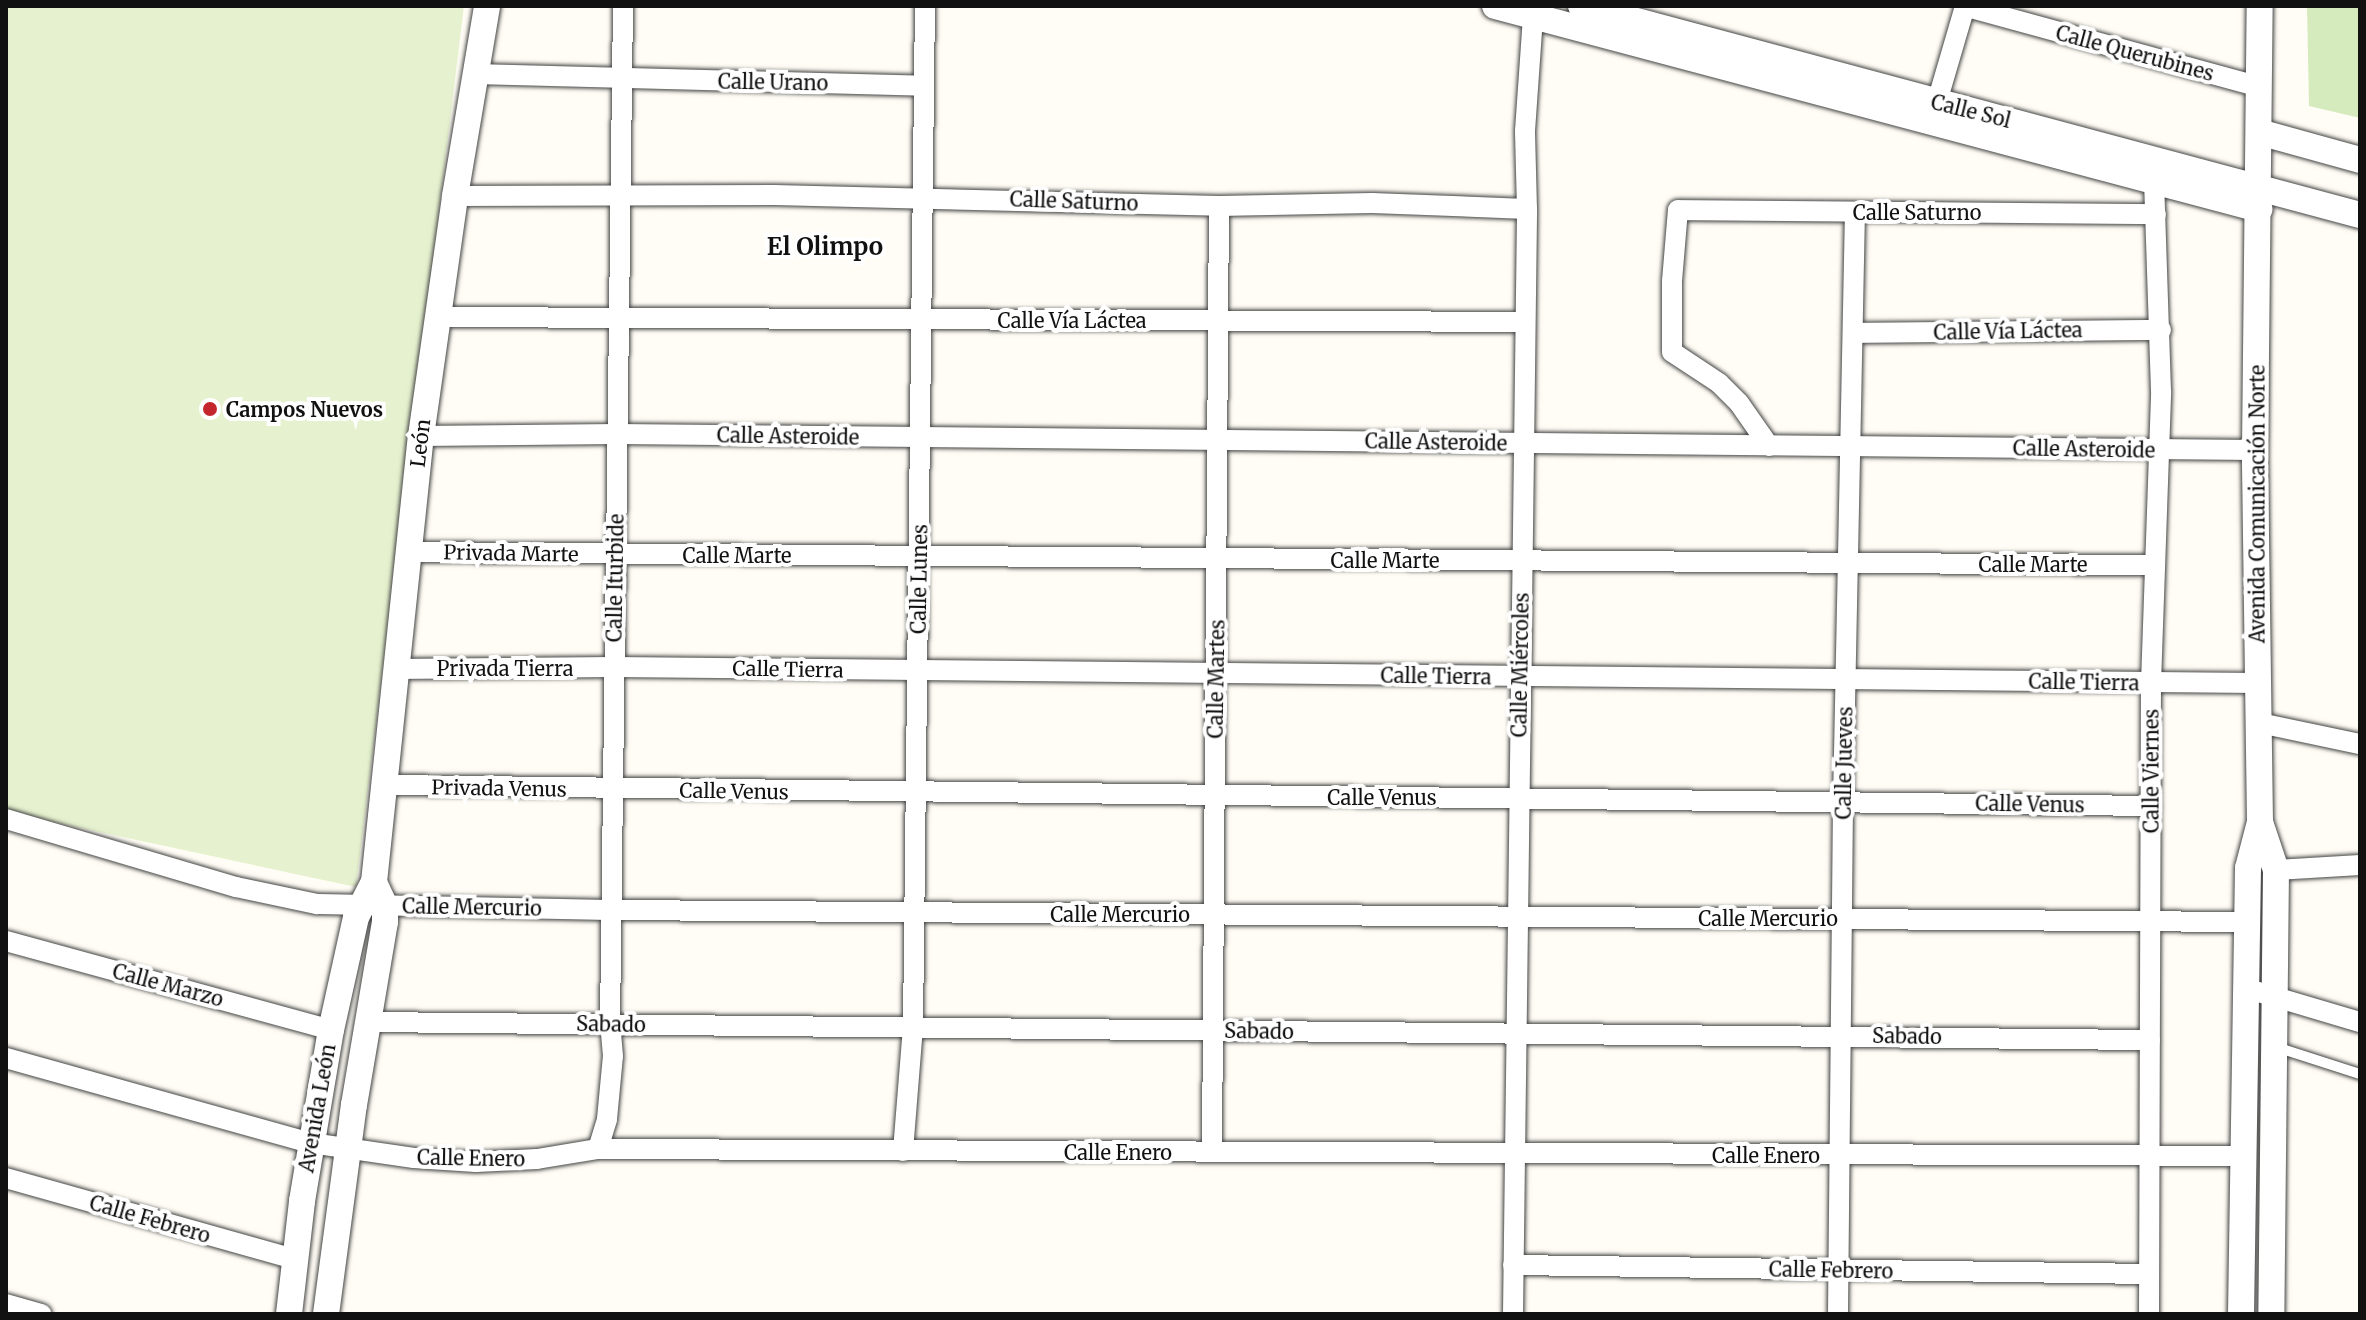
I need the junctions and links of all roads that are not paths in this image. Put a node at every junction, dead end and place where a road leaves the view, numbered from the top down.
1 (487, 6) edge
2 (623, 6) edge
3 (925, 6) edge
4 (1495, 6) edge
5 (1581, 6) edge
6 (1965, 6) edge
7 (2260, 6) edge
8 (1632, 13) edge
9 (1533, 16) junction
10 (475, 74) junction
11 (622, 78) junction
12 (924, 86) junction
13 (2260, 87) junction
14 (1937, 102) junction
15 (2259, 132) junction
16 (2360, 160) edge
17 (2154, 180) junction
18 (621, 195) junction
19 (455, 196) junction
20 (923, 197) junction
21 (2260, 198) junction
22 (1219, 206) junction
23 (1527, 209) junction
24 (1855, 212) junction
25 (2156, 214) junction
26 (2360, 215) edge
27 (437, 317) junction
28 (619, 318) junction
29 (922, 319) junction
30 (1219, 321) junction
31 (1525, 322) junction
32 (2161, 330) junction
33 (1855, 333) junction
34 (617, 434) junction
35 (421, 436) junction
36 (920, 437) junction
37 (1218, 440) junction
38 (1523, 443) junction
39 (1769, 446) junction
40 (1852, 446) junction
41 (2160, 449) junction
42 (2255, 450) junction
43 (407, 552) junction
44 (615, 554) junction
45 (919, 556) junction
46 (1217, 558) junction
47 (1521, 561) junction
48 (1849, 563) junction
49 (2155, 565) junction
50 (614, 667) junction
51 (395, 669) junction
52 (917, 670) junction
53 (1216, 673) junction
54 (1520, 677) junction
55 (1846, 680) junction
56 (2151, 683) junction
57 (2257, 683) junction
58 (2260, 723) junction
59 (2360, 744) edge
60 (385, 785) junction
61 (613, 790) junction
62 (916, 793) junction
63 (1215, 796) junction
64 (1518, 797) junction
65 (1843, 803) junction
66 (2151, 806) junction
67 (6, 819) edge
68 (2260, 822) junction
69 (2360, 865) edge
70 (2276, 870) junction
71 (373, 898) junction
72 (611, 910) junction
73 (915, 912) junction
74 (1214, 914) junction
75 (1515, 917) junction
76 (1842, 919) junction
77 (2150, 921) junction
78 (2246, 922) junction
79 (6, 941) edge
80 (2245, 988) junction
81 (2275, 997) junction
82 (368, 1022) junction
83 (2360, 1022) edge
84 (610, 1024) junction
85 (913, 1027) junction
86 (331, 1030) junction
87 (1213, 1030) junction
88 (1515, 1034) junction
89 (1841, 1035) junction
90 (2150, 1040) junction
91 (2274, 1046) junction
92 (6, 1058) edge
93 (2360, 1074) edge
94 (311, 1143) junction
95 (348, 1147) junction
96 (598, 1149) junction
97 (903, 1151) junction
98 (1212, 1152) junction
99 (1514, 1154) junction
100 (1840, 1155) junction
101 (2149, 1156) junction
102 (2243, 1156) junction
103 (6, 1178) edge
104 (294, 1259) junction
105 (1513, 1265) junction
106 (1839, 1270) junction
107 (2149, 1274) junction
108 (6, 1304) edge
109 (42, 1314) edge
110 (289, 1314) edge
111 (326, 1314) edge
112 (1513, 1314) edge
113 (1838, 1314) edge
114 (2149, 1314) edge
115 (2241, 1314) edge
116 (2271, 1314) edge

1 - 10 street, León
2 - 11 street, Calle Iturbide
3 - 12 street, Calle Lunes
4 - 9 street, Calle Sol
5 - 8 street, Calle Sol
6 - 13 street, Calle Querubines
6 - 14 street
7 - 13 street, Avenida Comunicación Norte
8 - 14 street, Calle Sol
9 - 17 street, Calle Sol
9 - 23 street, Calle Miércoles
10 - 11 street, Calle Urano
10 - 19 street, León
11 - 12 street, Calle Urano
11 - 18 street, Calle Iturbide
12 - 20 street, Calle Lunes
13 - 15 street, Avenida Comunicación Norte
14 - 21 street, Calle Sol
15 - 16 street
15 - 21 street, Avenida Comunicación Norte
17 - 21 street, Calle Sol
17 - 25 street, Calle Viernes
18 - 19 street, Calle Saturno
18 - 20 street, Calle Saturno
18 - 28 street, Calle Iturbide
19 - 27 street, León
20 - 22 street, Calle Saturno
20 - 29 street, Calle Lunes
21 - 26 street, Calle Sol
21 - 42 street, Avenida Comunicación Norte
22 - 23 street, Calle Saturno
22 - 30 street, Calle Martes
23 - 31 street, Calle Miércoles
24 - 25 street, Calle Saturno
24 - 33 street, Calle Jueves
24 - 39 street, Calle Saturno
25 - 32 street, Calle Viernes
27 - 28 street, Calle Vía Láctea
27 - 35 street, León
28 - 29 street, Calle Vía Láctea
28 - 34 street, Calle Iturbide
29 - 30 street, Calle Vía Láctea
29 - 36 street, Calle Lunes
30 - 31 street, Calle Vía Láctea
30 - 37 street, Calle Martes
31 - 38 street, Calle Miércoles
32 - 33 street, Calle Vía Láctea
32 - 41 street, Calle Viernes
33 - 40 street, Calle Jueves
34 - 35 street, Calle Asteroide
34 - 36 street, Calle Asteroide
34 - 44 street, Calle Iturbide
35 - 43 street, León
36 - 37 street, Calle Asteroide
36 - 45 street, Calle Lunes
37 - 38 street, Calle Asteroide
37 - 46 street, Calle Martes
38 - 39 street, Calle Asteroide
38 - 47 street, Calle Miércoles
39 - 40 street, Calle Asteroide
40 - 41 street, Calle Asteroide
40 - 48 street, Calle Jueves
41 - 42 street, Calle Asteroide
41 - 49 street, Calle Viernes
42 - 57 street, Avenida Comunicación Norte
43 - 44 street, Privada Marte
43 - 51 street, León
44 - 45 street, Calle Marte
44 - 50 street, Calle Iturbide
45 - 46 street, Calle Marte
45 - 52 street, Calle Lunes
46 - 47 street, Calle Marte
46 - 53 street, Calle Martes
47 - 48 street, Calle Marte
47 - 54 street, Calle Miércoles
48 - 49 street, Calle Marte
48 - 55 street, Calle Jueves
49 - 56 street, Calle Viernes
50 - 51 street, Privada Tierra
50 - 52 street, Calle Tierra
50 - 61 street, Calle Iturbide
51 - 60 street, León
52 - 53 street, Calle Tierra
52 - 62 street, Calle Lunes
53 - 54 street, Calle Tierra
53 - 63 street, Calle Martes
54 - 55 street, Calle Tierra
54 - 64 street, Calle Miércoles
55 - 56 street, Calle Tierra
55 - 65 street, Calle Jueves
56 - 57 street, Calle Tierra
56 - 66 street, Calle Viernes
57 - 58 street, Avenida Comunicación Norte
58 - 59 street
58 - 68 street, Avenida Comunicación Norte
60 - 61 street, Privada Venus
60 - 71 street, León
61 - 62 street, Calle Venus
61 - 72 street, Calle Iturbide
62 - 63 street, Calle Venus
62 - 73 street, Calle Lunes
63 - 64 street, Calle Venus
63 - 74 street, Calle Martes
64 - 65 street, Calle Venus
64 - 75 street, Calle Miércoles
65 - 66 street, Calle Venus
65 - 76 street, Calle Jueves
66 - 77 street, Calle Viernes
67 - 71 street, Calle Mercurio
68 - 70 street, Avenida Comunicación Norte
68 - 78 street, Avenida Comunicación Norte
69 - 70 street
70 - 81 street, Avenida Comunicación Norte
71 - 72 street, Calle Mercurio
71 - 82 street, Avenida León
71 - 86 street, Avenida León
72 - 73 street, Calle Mercurio
72 - 84 street, Calle Iturbide
73 - 74 street, Calle Mercurio
73 - 85 street, Calle Lunes
74 - 75 street, Calle Mercurio
74 - 87 street, Calle Martes
75 - 76 street, Calle Mercurio
75 - 88 street, Calle Miércoles
76 - 77 street, Calle Mercurio
76 - 89 street, Calle Jueves
77 - 78 street, Calle Mercurio
77 - 90 street, Calle Viernes
78 - 80 street, Avenida Comunicación Norte
79 - 86 street, Calle Marzo
80 - 81 street
80 - 102 street, Avenida Comunicación Norte
81 - 83 street
81 - 91 street, Avenida Comunicación Norte
82 - 84 street, Sabado
82 - 95 street, Avenida León
84 - 85 street, Sabado
84 - 96 street, Calle Iturbide
85 - 87 street, Sabado
85 - 97 street, Calle Lunes
86 - 94 street, Avenida León
87 - 88 street, Sabado
87 - 98 street, Calle Martes
88 - 89 street, Sabado
88 - 99 street, Calle Miércoles
89 - 90 street, Sabado
89 - 100 street, Calle Jueves
90 - 101 street, Calle Viernes
91 - 93 lane
91 - 116 street, Avenida Comunicación Norte
92 - 94 street, Calle Enero
94 - 95 street, Calle Enero
94 - 104 street, Avenida León
95 - 96 street, Calle Enero
95 - 111 street, Avenida León
96 - 97 street, Calle Enero
97 - 98 street, Calle Enero
98 - 99 street, Calle Enero
99 - 100 street, Calle Enero
99 - 105 street, Calle Miércoles
100 - 101 street, Calle Enero
100 - 106 street, Calle Jueves
101 - 102 street, Calle Enero
101 - 107 street, Calle Viernes
102 - 115 street, Avenida Comunicación Norte
103 - 104 street, Calle Febrero
104 - 110 street, Avenida León
105 - 106 street, Calle Febrero
105 - 112 street, Calle Miércoles
106 - 107 street, Calle Febrero
106 - 113 street, Calle Jueves
107 - 114 street, Calle Viernes
108 - 109 street

